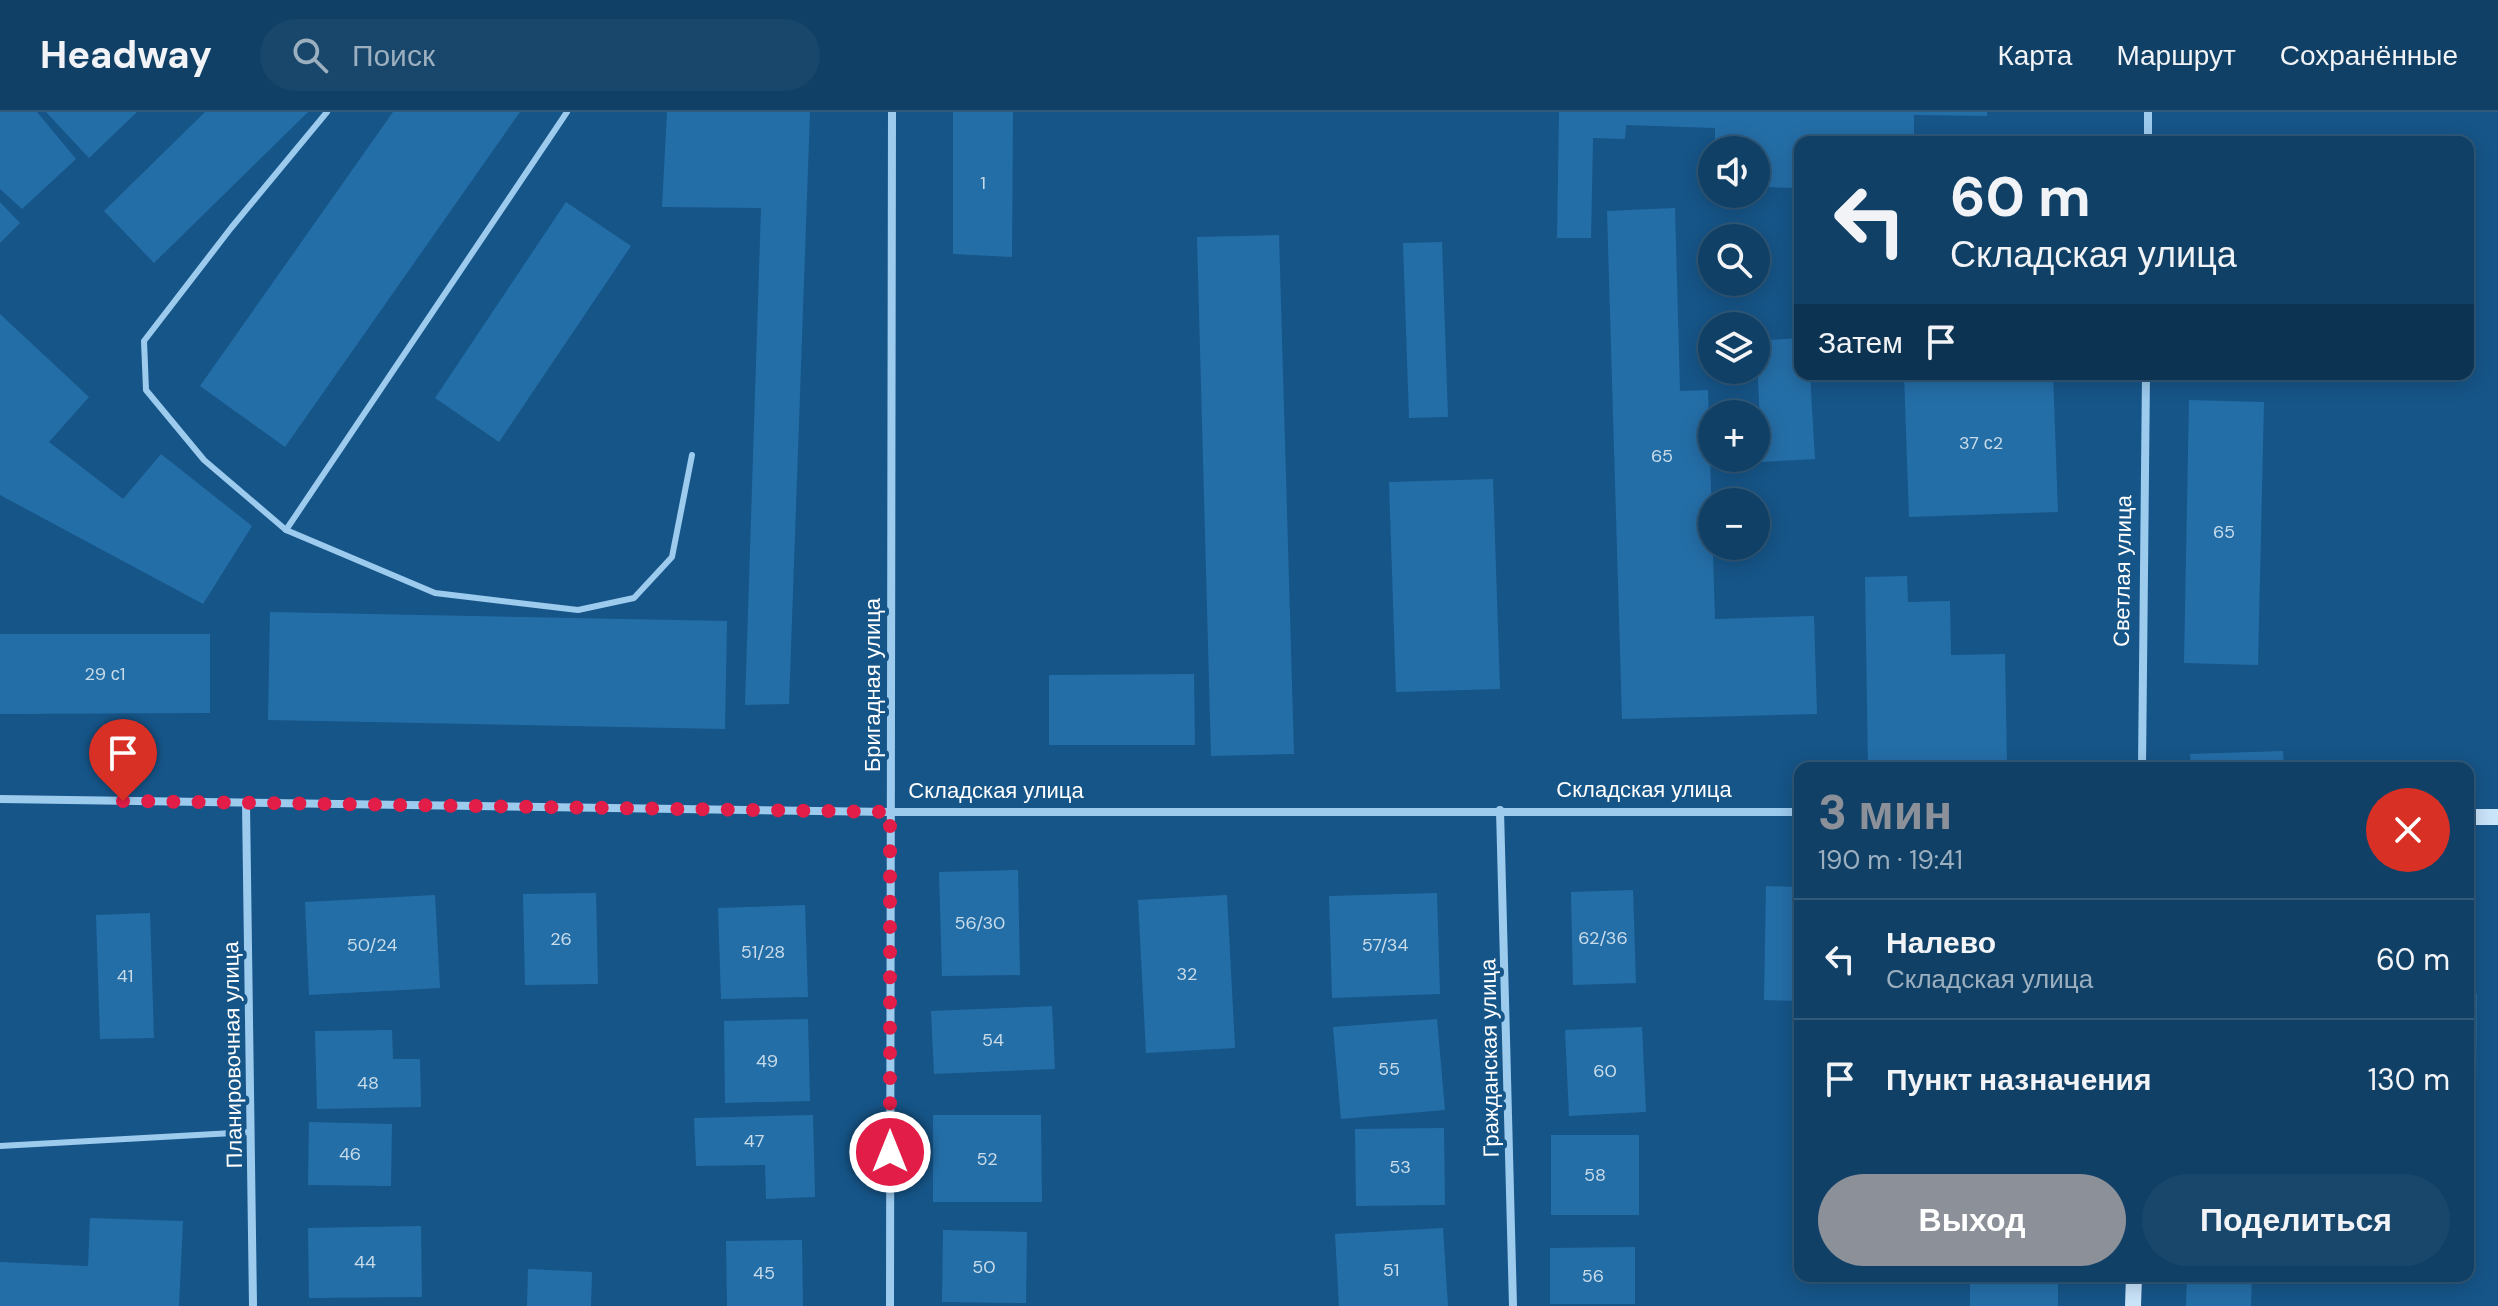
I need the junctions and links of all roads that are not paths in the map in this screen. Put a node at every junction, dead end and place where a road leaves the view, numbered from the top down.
1 (327, 112) edge
2 (567, 112) edge
3 (892, 112) edge
4 (2148, 113) edge
5 (2148, 136) edge
6 (2146, 380) edge
7 (692, 455) dead end
8 (286, 530) junction
9 (2142, 762) edge
10 (0, 799) edge
11 (246, 804) junction
12 (1500, 810) junction
13 (890, 812) junction
14 (1794, 812) edge
15 (2474, 817) edge
16 (2498, 817) edge
17 (251, 1132) junction
18 (0, 1146) edge
19 (2134, 1282) edge
20 (253, 1306) edge
21 (890, 1306) edge
22 (1513, 1306) edge
23 (2133, 1306) edge

1 - 8 lane
2 - 8 lane
3 - 13 street, Бригадная улица
4 - 5 street
6 - 9 street, Светлая улица
7 - 8 lane
10 - 11 street, Складская улица
11 - 13 street, Складская улица
11 - 17 street, Планировочная улица
12 - 13 street, Складская улица
12 - 14 street, Складская улица
12 - 22 street, Гражданская улица
13 - 21 street, Бригадная улица
15 - 16 street
17 - 18 lane
17 - 20 street, Планировочная улица
19 - 23 street

